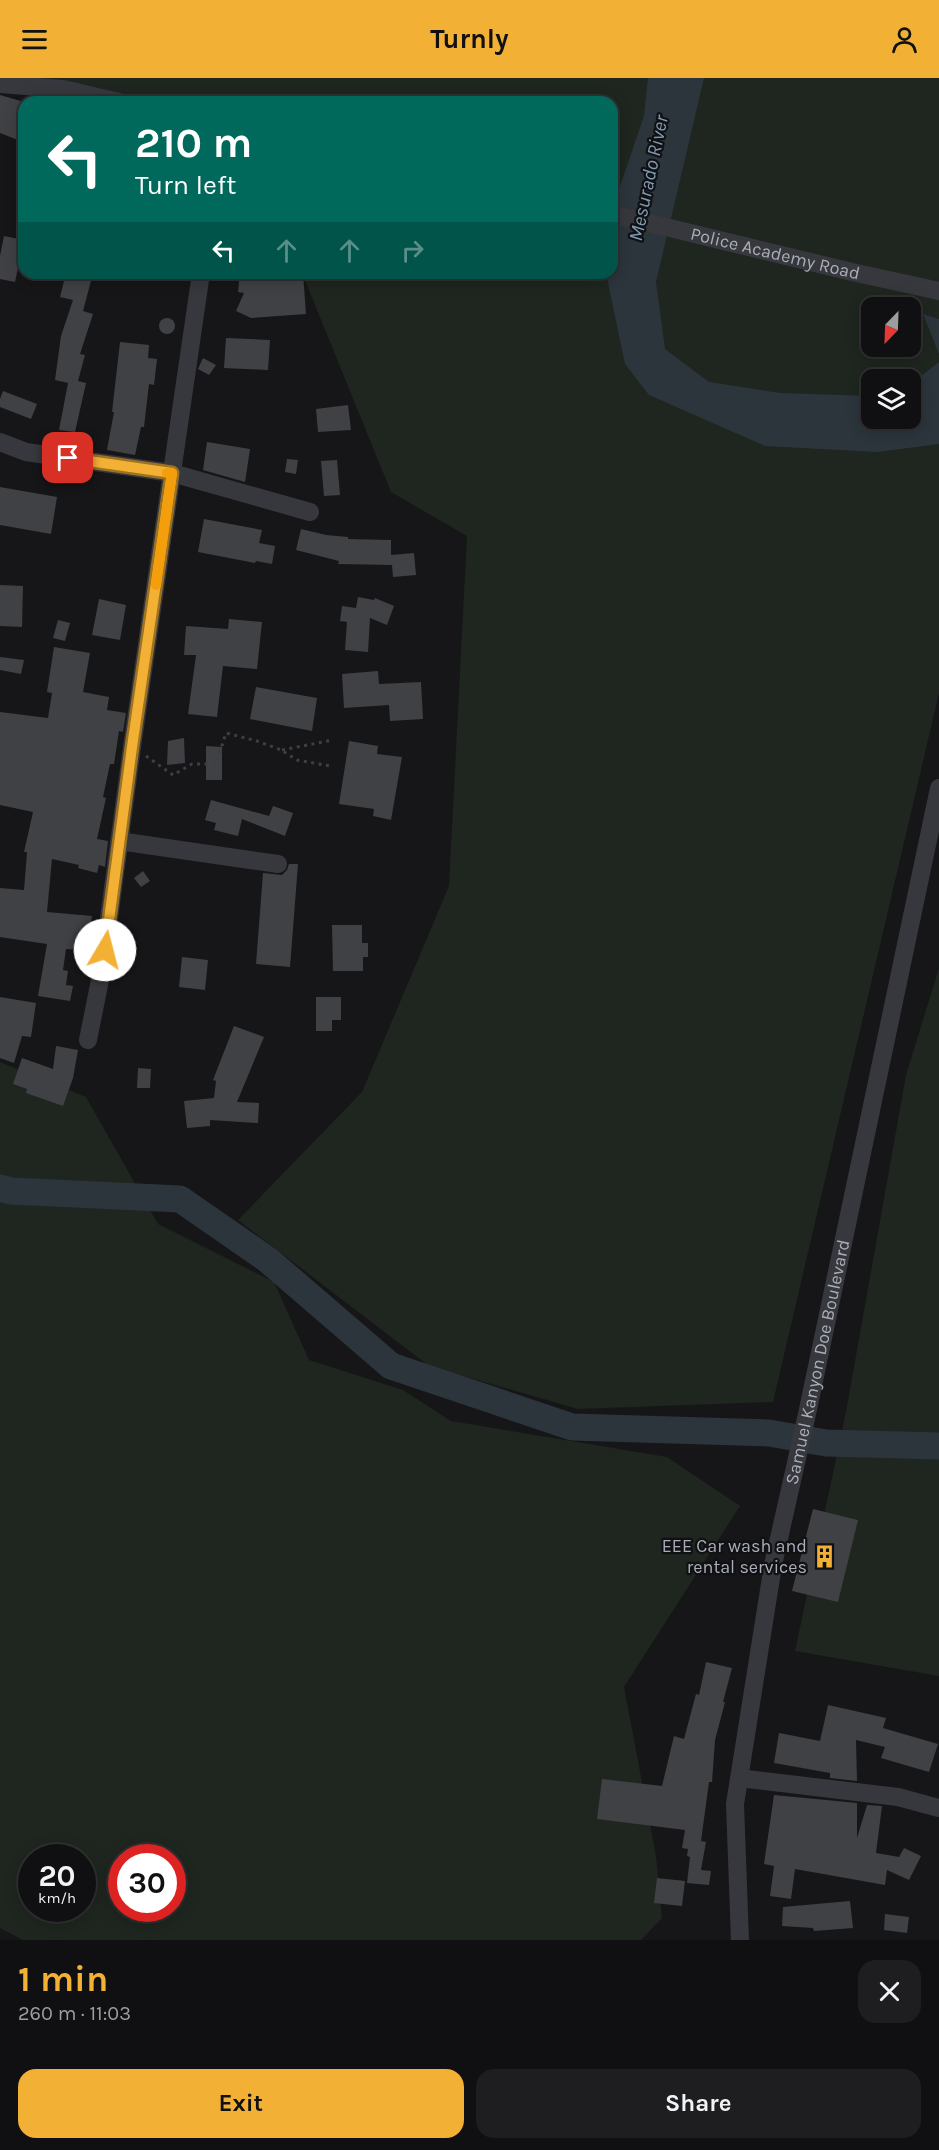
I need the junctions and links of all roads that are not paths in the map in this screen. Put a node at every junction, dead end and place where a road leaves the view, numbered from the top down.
1 (0, 84) edge
2 (93, 96) edge
3 (618, 215) edge
4 (200, 279) edge
5 (939, 291) edge
6 (0, 442) edge
7 (172, 473) junction
8 (310, 512) dead end
9 (939, 788) edge
10 (119, 841) junction
11 (278, 864) dead end
12 (88, 1040) dead end
13 (739, 1778) junction
14 (939, 1808) edge
15 (740, 1940) edge

1 - 2 street
3 - 5 street, Police Academy Road
4 - 7 street
6 - 7 street
7 - 8 street
7 - 10 street
9 - 13 street, Samuel Kanyon Doe Boulevard
10 - 11 street
10 - 12 street
13 - 14 street
13 - 15 street, Samuel Kanyon Doe Boulevard

